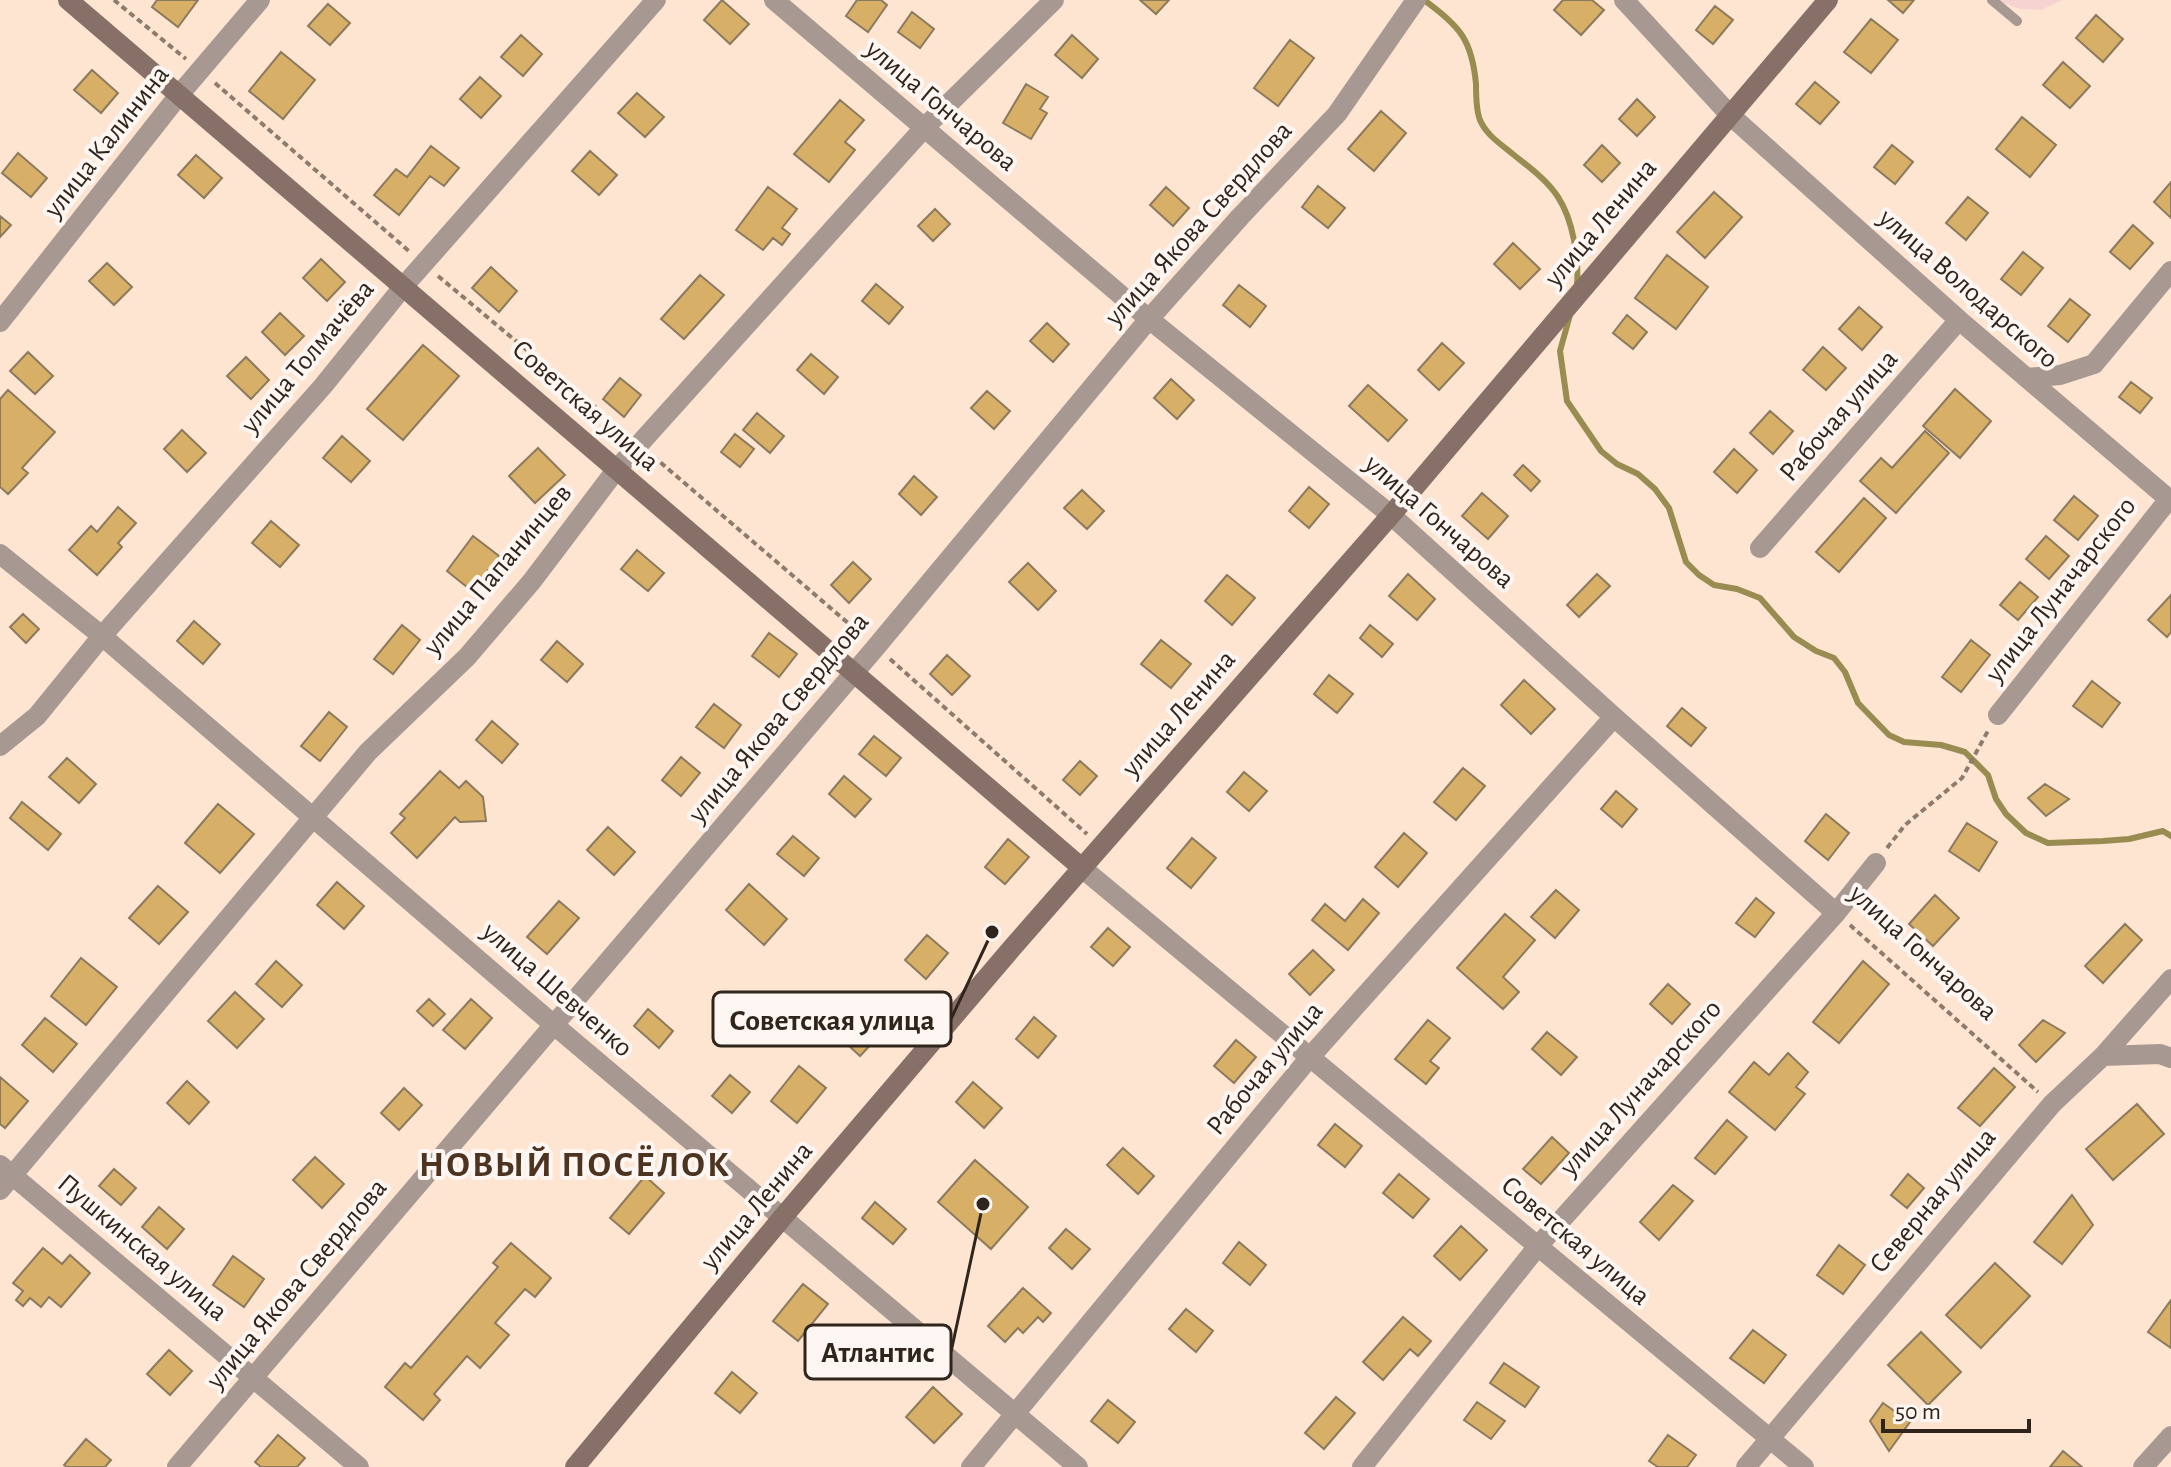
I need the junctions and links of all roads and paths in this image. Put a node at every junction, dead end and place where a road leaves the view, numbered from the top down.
1 (68, 0) edge
2 (114, 0) edge
3 (260, 0) edge
4 (656, 0) edge
5 (774, 0) edge
6 (1054, 0) edge
7 (1416, 0) edge
8 (1624, 0) edge
9 (1828, 0) edge
10 (1992, 0) edge
11 (2017, 21) dead end
12 (200, 70) junction
13 (179, 95) junction
14 (1730, 115) junction
15 (924, 128) junction
16 (423, 264) junction
17 (2171, 271) edge
18 (403, 287) junction
19 (1149, 319) junction
20 (1959, 320) junction
21 (0, 322) edge
22 (2027, 378) junction
23 (639, 444) junction
24 (616, 470) junction
25 (2170, 500) edge
26 (1391, 515) junction
27 (1760, 548) dead end
28 (0, 554) edge
29 (102, 636) junction
30 (876, 647) junction
31 (854, 671) junction
32 (1998, 715) dead end
33 (1614, 717) junction
34 (1982, 739) dead end
35 (0, 746) edge
36 (313, 818) junction
37 (1101, 846) junction
38 (1876, 863) joint
39 (1082, 868) junction
40 (1836, 913) junction
41 (2171, 979) edge
42 (554, 1025) junction
43 (2103, 1056) junction
44 (1310, 1057) junction
45 (2171, 1058) edge
46 (2052, 1104) junction
47 (4, 1176) edge
48 (782, 1218) junction
49 (1538, 1246) junction
50 (254, 1378) junction
51 (1015, 1414) junction
52 (2171, 1436) edge
53 (1770, 1438) junction
54 (177, 1467) edge
55 (359, 1467) edge
56 (575, 1467) edge
57 (971, 1467) edge
58 (1078, 1467) edge
59 (1362, 1467) edge
60 (1746, 1467) edge
61 (1804, 1467) edge
62 (2143, 1467) edge

1 - 13 main road, Советская улица
2 - 12 path
3 - 12 street, улица Калинина
4 - 16 street, улица Толмачёва
5 - 15 street, улица Гончарова
6 - 15 street, улица Папанинцев
7 - 19 street, улица Якова Свердлова
8 - 14 street, улица Володарского
9 - 14 main road, улица Ленина
10 - 11 lane
12 - 13 street, улица Калинина
12 - 16 path
13 - 18 main road, Советская улица
13 - 21 street, улица Калинина
14 - 20 street, улица Володарского
14 - 26 main road, улица Ленина
15 - 19 street, улица Гончарова
15 - 23 street, улица Папанинцев
16 - 18 street, улица Толмачёва
16 - 23 path
17 - 22 street
18 - 24 main road, Советская улица
18 - 29 street, улица Толмачёва
19 - 26 street, улица Гончарова
19 - 30 street, улица Якова Свердлова
20 - 22 street, улица Володарского
20 - 27 street, Рабочая улица
22 - 25 street, улица Володарского
23 - 24 street, улица Папанинцев
23 - 30 path
24 - 31 main road, Советская улица
24 - 36 street, улица Папанинцев
25 - 32 street, улица Луначарского
26 - 33 street, улица Гончарова
26 - 37 main road, улица Ленина
28 - 29 street, улица Шевченко
29 - 35 street, улица Толмачёва
29 - 36 street, улица Шевченко
30 - 31 street, улица Якова Свердлова
30 - 37 path
31 - 39 main road, Советская улица
31 - 42 street, улица Якова Свердлова
33 - 40 street, улица Гончарова
33 - 44 street, Рабочая улица
34 - 38 path
36 - 42 street, улица Шевченко
36 - 47 street, улица Папанинцев
37 - 39 main road, улица Ленина
38 - 40 street, улица Луначарского
39 - 44 street, Советская улица
39 - 48 main road, улица Ленина
40 - 46 path, улица Гончарова
40 - 49 street, улица Луначарского
41 - 43 street, Северная улица
42 - 48 street, улица Шевченко
42 - 50 street, улица Якова Свердлова
43 - 45 street
43 - 46 street, Северная улица
44 - 49 street, Советская улица
44 - 51 street, Рабочая улица
46 - 53 street, Северная улица
47 - 50 street, Пушкинская улица
48 - 51 street, улица Шевченко
48 - 56 main road, улица Ленина
49 - 53 street, Советская улица
49 - 59 street, улица Луначарского
50 - 54 street, улица Якова Свердлова
50 - 55 street, Пушкинская улица
51 - 57 street, Рабочая улица
51 - 58 street, улица Шевченко
52 - 62 street
53 - 60 street, Северная улица
53 - 61 street, Советская улица

